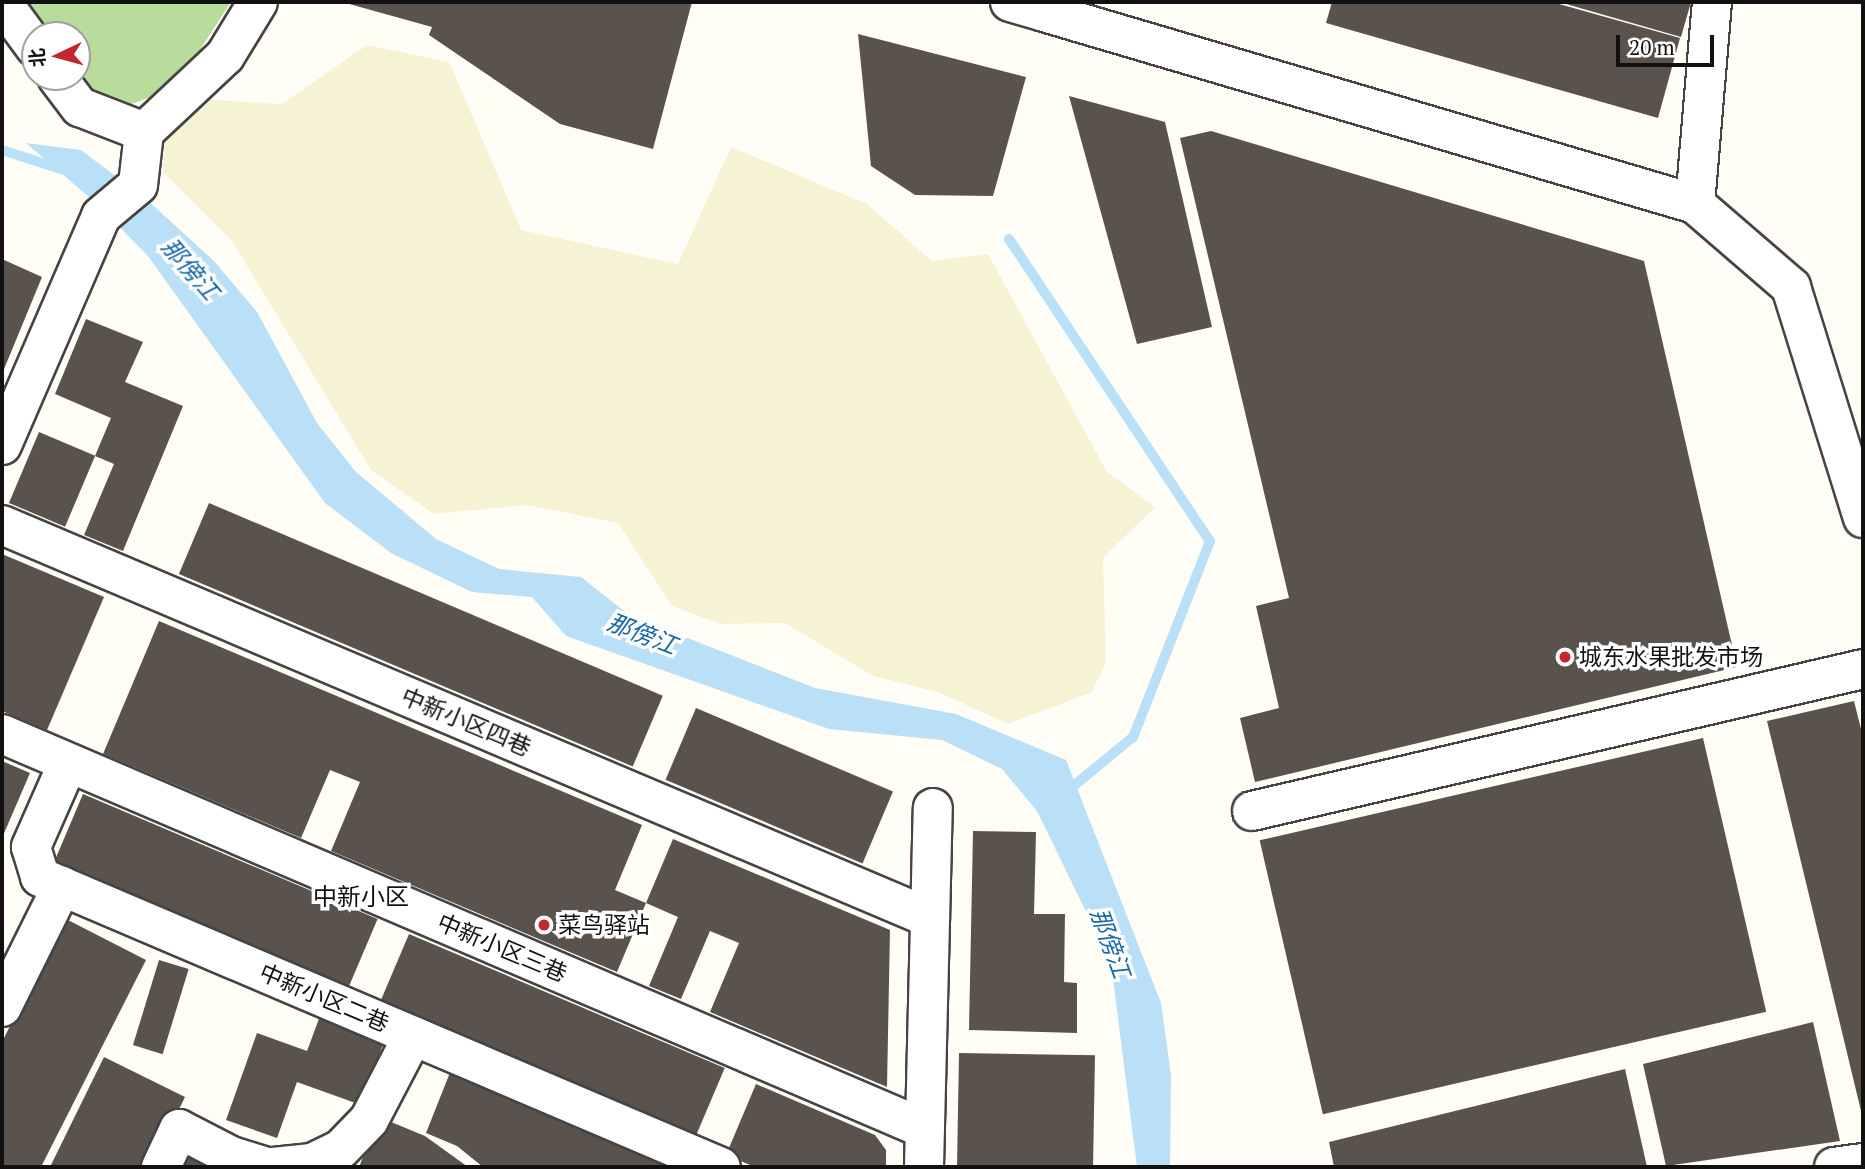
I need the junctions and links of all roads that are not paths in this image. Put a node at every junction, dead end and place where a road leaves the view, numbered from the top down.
1 (2, 2) edge
2 (258, 2) edge
3 (1712, 2) edge
4 (1034, 5) edge
5 (21, 28) edge
6 (68, 91) edge
7 (144, 132) junction
8 (1695, 204) junction
9 (2, 445) edge
10 (1863, 518) edge
11 (2, 525) edge
12 (1863, 669) edge
13 (2, 734) edge
14 (68, 763) junction
15 (933, 808) dead end
16 (1251, 810) dead end
17 (62, 886) junction
18 (930, 918) junction
19 (2, 1007) edge
20 (413, 1036) junction
21 (925, 1129) junction
22 (1863, 1163) edge
23 (162, 1167) edge
24 (267, 1167) edge
25 (273, 1167) edge
26 (721, 1167) edge
27 (924, 1167) edge
28 (1834, 1167) edge

1 - 5 street
2 - 7 street
3 - 8 street
4 - 8 street
6 - 7 street
7 - 9 street
8 - 10 street
11 - 18 street, 中新小区四巷
12 - 16 street
13 - 14 street, 中新小区三巷
14 - 17 street, 中新小区二巷
14 - 21 street, 中新小区三巷
15 - 18 street
17 - 19 street
17 - 20 street, 中新小区二巷
18 - 21 street
20 - 25 street
20 - 26 street, 中新小区二巷
21 - 27 street
22 - 28 street
23 - 24 street

